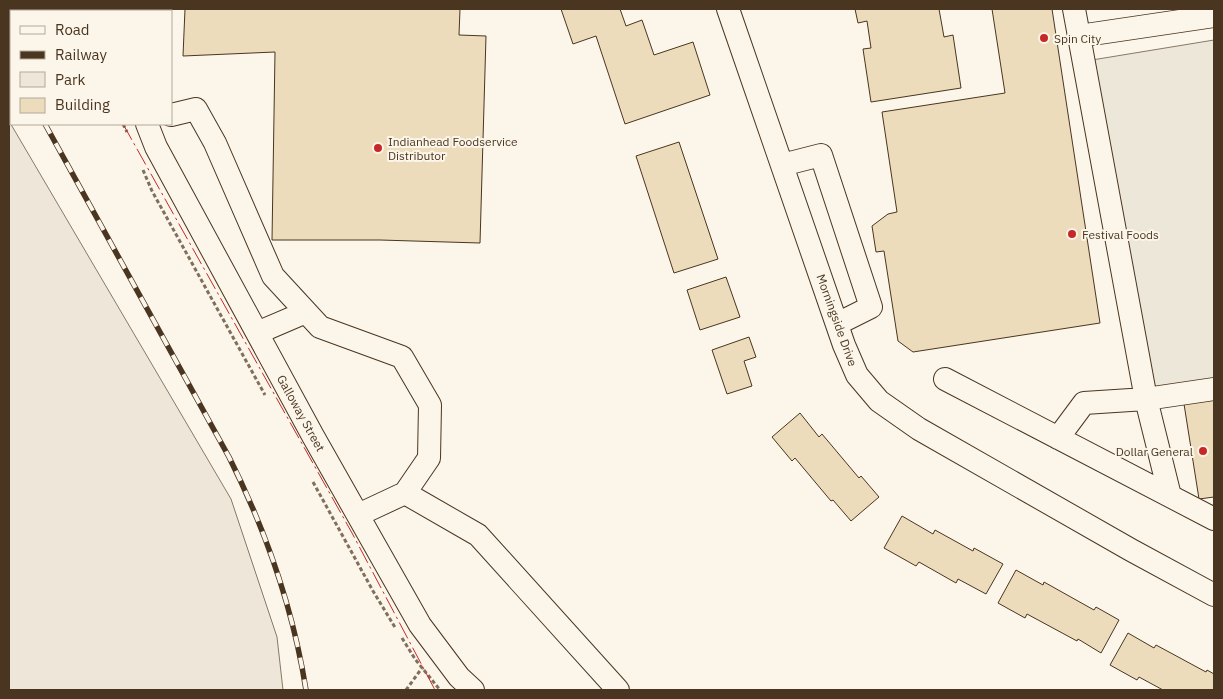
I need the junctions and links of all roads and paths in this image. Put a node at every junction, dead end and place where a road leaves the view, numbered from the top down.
1 (728, 9) edge
2 (1074, 9) edge
3 (1178, 16) edge
4 (1079, 36) junction
5 (172, 115) edge
6 (147, 125) edge
7 (782, 165) junction
8 (306, 312) junction
9 (837, 324) junction
10 (257, 333) junction
11 (945, 379) dead end
12 (1214, 389) edge
13 (1146, 399) junction
14 (1058, 438) junction
15 (405, 493) junction
16 (1170, 496) junction
17 (358, 515) junction
18 (1214, 519) edge
19 (1214, 594) edge
20 (406, 690) edge
21 (440, 690) edge
22 (473, 690) edge
23 (618, 690) edge

1 - 7 street, Morningside Drive
2 - 4 street
3 - 4 street
4 - 13 street
5 - 8 street
6 - 10 street, Galloway Street
7 - 9 street, Morningside Drive
7 - 9 street
8 - 10 street
8 - 15 street
9 - 19 street, Morningside Drive
10 - 17 street, Galloway Street
11 - 14 street
12 - 13 street
13 - 14 street
13 - 16 street
14 - 16 street
15 - 17 street
15 - 23 street
16 - 18 street
17 - 22 street, Galloway Street
20 - 21 path

